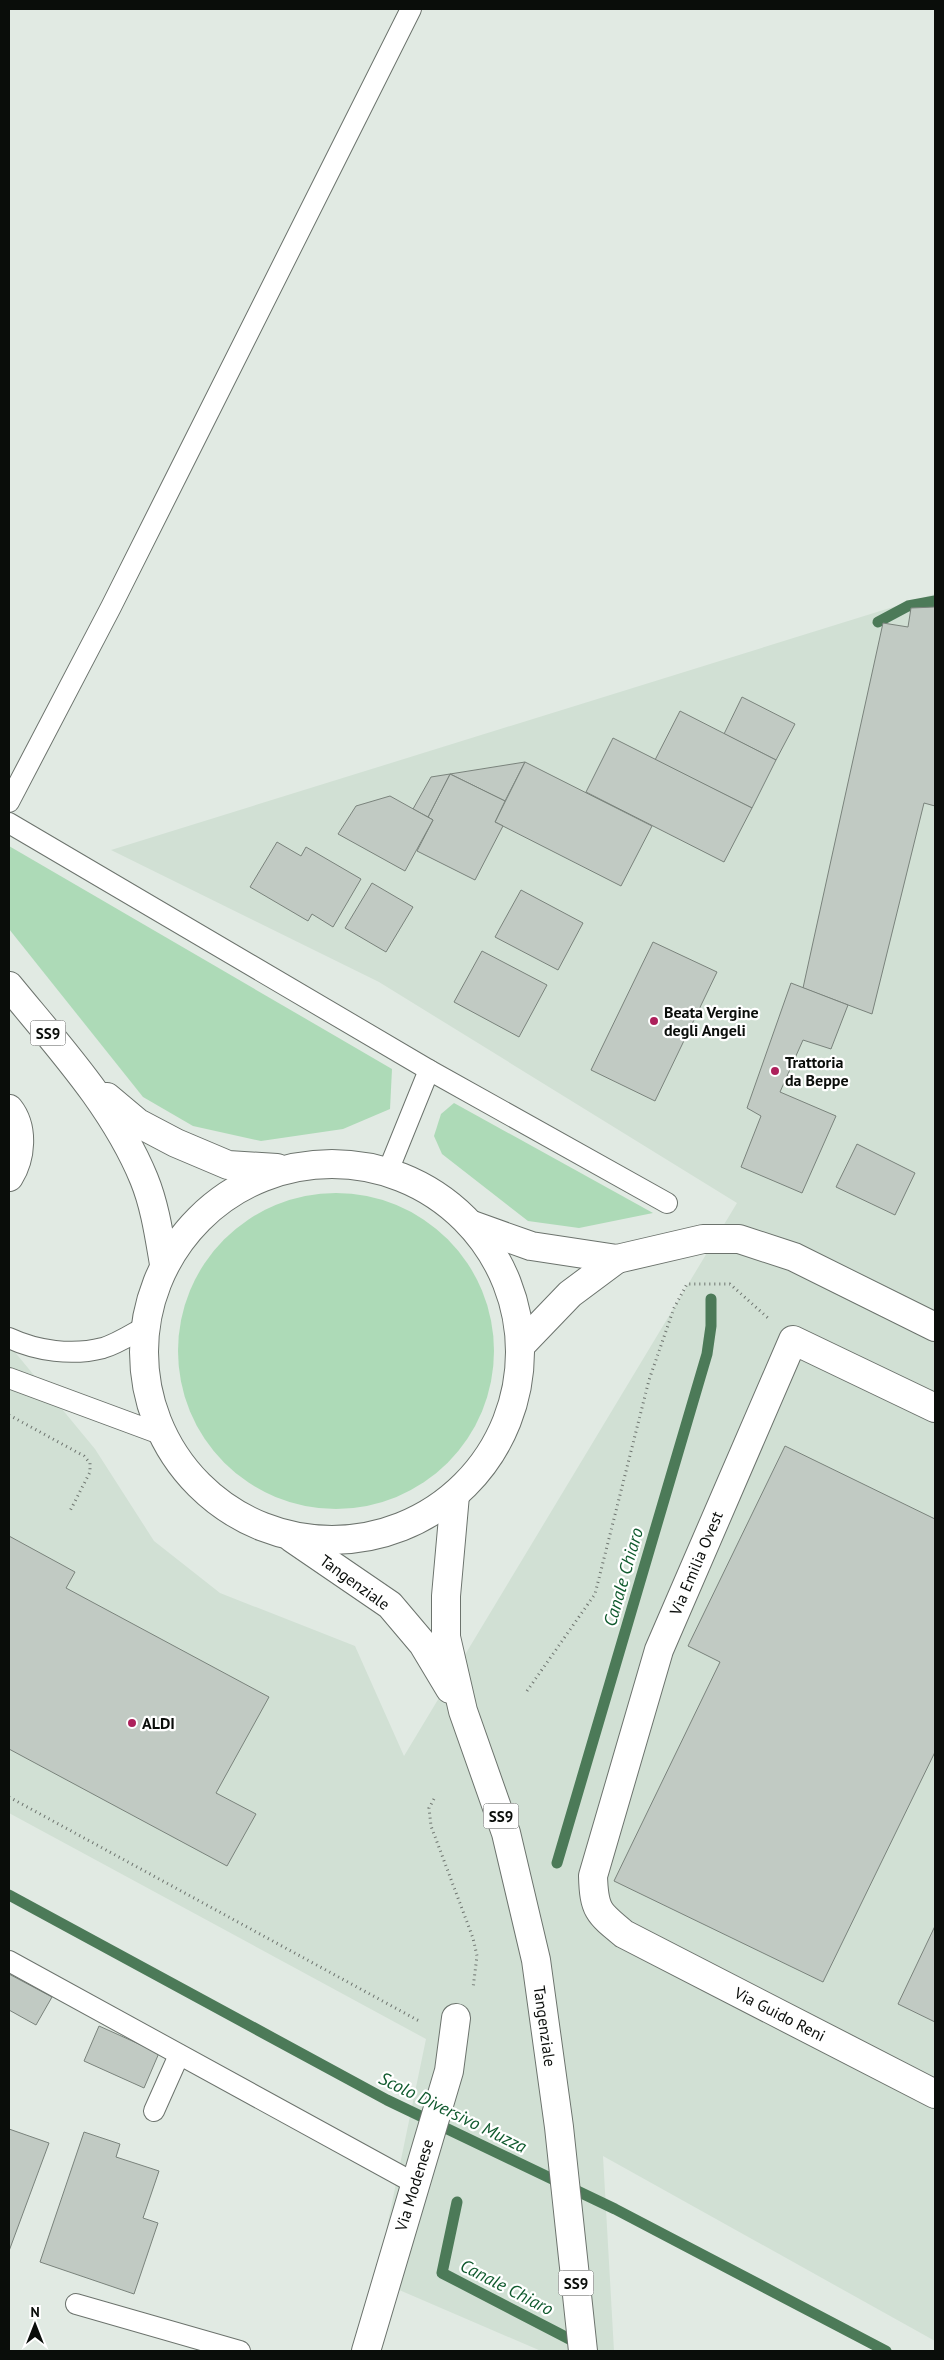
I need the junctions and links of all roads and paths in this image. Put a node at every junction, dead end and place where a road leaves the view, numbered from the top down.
1 (411, 9) edge
2 (9, 802) edge
3 (9, 823) edge
4 (9, 986) edge
5 (429, 1070) junction
6 (86, 1080) junction
7 (9, 1109) edge
8 (284, 1169) junction
9 (388, 1171) junction
10 (9, 1178) edge
11 (666, 1203) dead end
12 (472, 1225) junction
13 (617, 1259) junction
14 (164, 1264) junction
15 (935, 1326) edge
16 (145, 1328) junction
17 (9, 1338) edge
18 (793, 1340) junction
19 (521, 1345) junction
20 (9, 1378) edge
21 (935, 1408) edge
22 (9, 1415) edge
23 (163, 1435) junction
24 (455, 1495) junction
25 (70, 1510) dead end
26 (289, 1536) junction
27 (527, 1691) dead end
28 (463, 1711) junction
29 (9, 1797) edge
30 (434, 1800) dead end
31 (624, 1934) joint
32 (9, 1961) edge
33 (456, 2018) junction
34 (180, 2054) junction
35 (935, 2094) edge
36 (154, 2111) dead end
37 (417, 2173) junction
38 (76, 2304) dead end
39 (582, 2339) edge
40 (240, 2351) edge
41 (366, 2351) edge

1 - 2 lane
3 - 5 lane
4 - 6 main road, SS9
5 - 9 lane
5 - 11 lane
6 - 8 main road
6 - 14 main road
7 - 10 main road
8 - 9 main road
8 - 14 main road
9 - 12 main road
12 - 13 main road
12 - 19 main road
13 - 15 main road
13 - 19 main road
14 - 16 main road
16 - 17 lane
16 - 23 main road
18 - 21 main road
18 - 27 path
18 - 31 main road, Via Emilia Ovest
19 - 24 main road
20 - 23 lane
22 - 25 path
23 - 26 main road
24 - 26 main road
24 - 28 main road, Tangenziale
26 - 28 main road, Tangenziale
28 - 39 main road, Tangenziale / SS9
29 - 33 path
30 - 33 path
31 - 35 main road, Via Guido Reni
32 - 34 lane
33 - 37 main road, Via Modenese
34 - 36 lane
34 - 37 lane
37 - 41 main road, Via Modenese
38 - 40 lane

